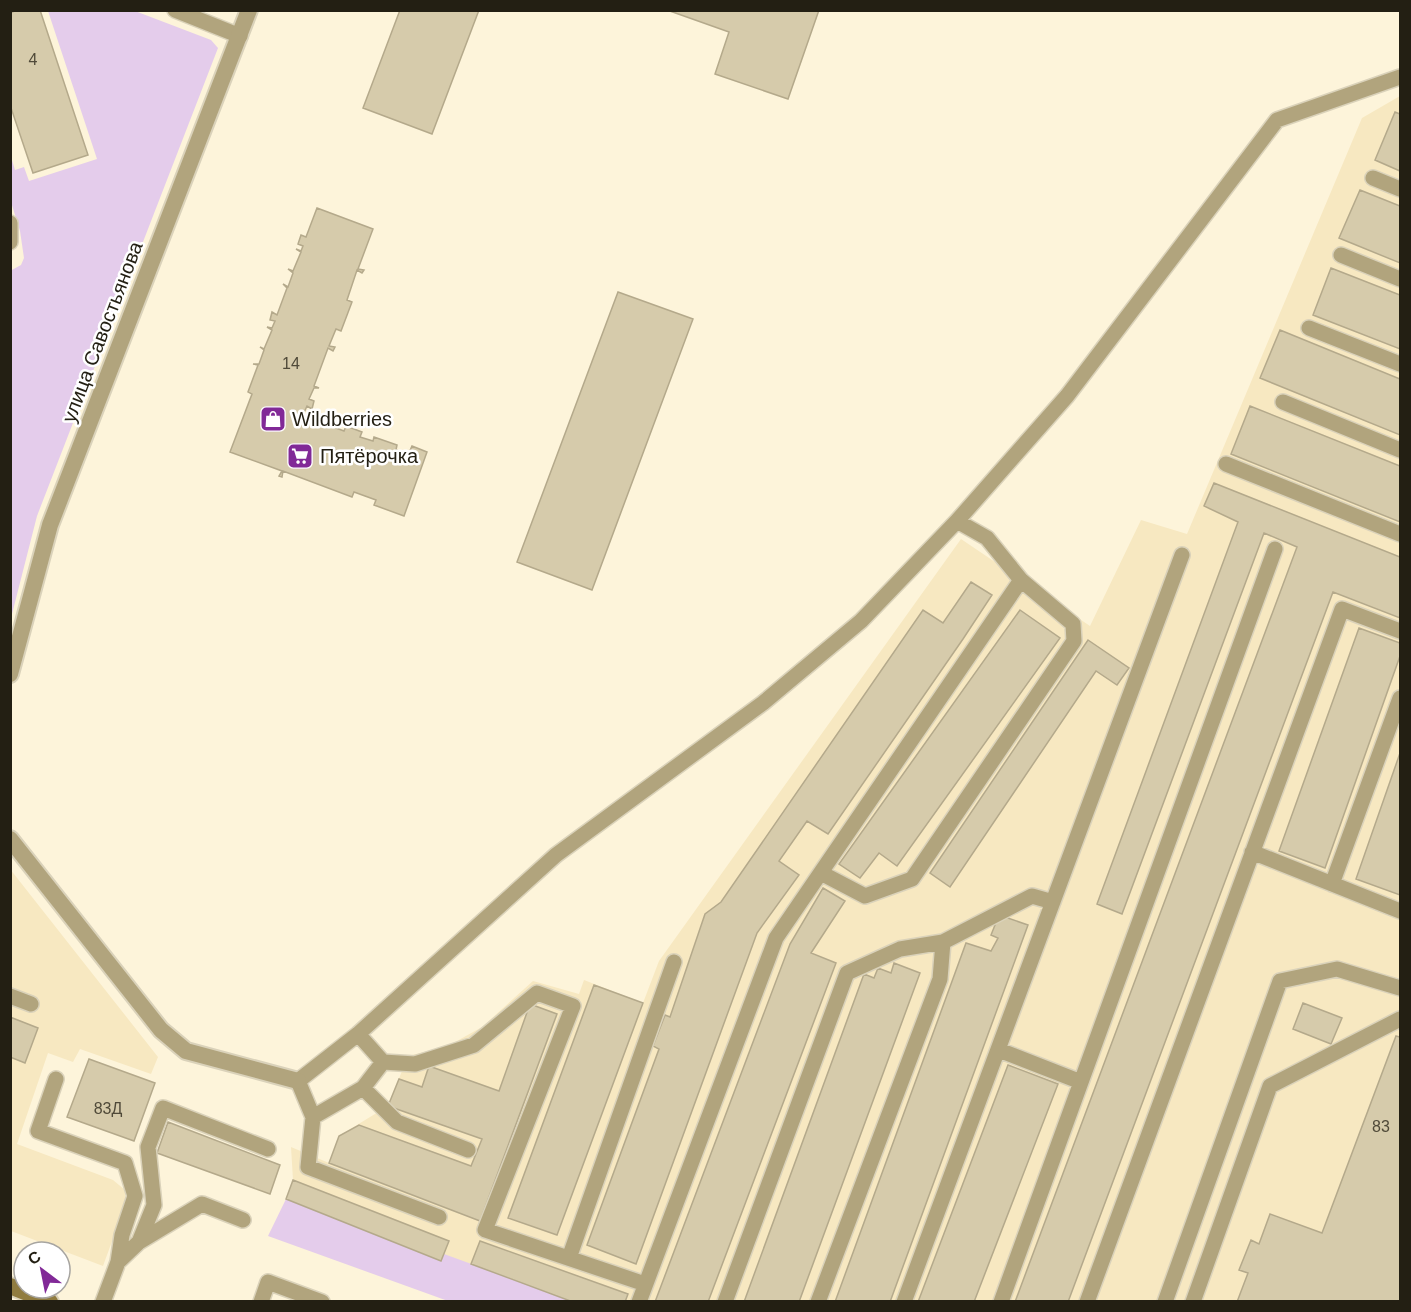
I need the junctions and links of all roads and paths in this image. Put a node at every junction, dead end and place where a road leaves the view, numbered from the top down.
1 (175, 10) edge
2 (249, 10) edge
3 (240, 36) junction
4 (1401, 77) edge
5 (1373, 178) dead end
6 (1401, 189) edge
7 (10, 223) edge
8 (10, 242) edge
9 (1341, 255) dead end
10 (1401, 279) edge
11 (1309, 328) dead end
12 (1401, 364) edge
13 (1283, 402) dead end
14 (1401, 450) edge
15 (1226, 464) dead end
16 (957, 521) junction
17 (1401, 534) edge
18 (1275, 549) dead end
19 (1182, 555) dead end
20 (1021, 580) junction
21 (1401, 631) edge
22 (10, 674) edge
23 (1401, 698) edge
24 (10, 839) edge
25 (1252, 852) junction
26 (821, 873) junction
27 (1332, 884) junction
28 (1053, 902) junction
29 (1401, 911) edge
30 (943, 942) junction
31 (674, 962) dead end
32 (1401, 988) edge
33 (10, 996) edge
34 (30, 1004) dead end
35 (1401, 1019) edge
36 (358, 1034) junction
37 (999, 1050) junction
38 (383, 1062) junction
39 (56, 1079) dead end
40 (298, 1081) junction
41 (1081, 1082) junction
42 (363, 1088) junction
43 (313, 1116) junction
44 (268, 1149) dead end
45 (468, 1150) dead end
46 (439, 1217) dead end
47 (243, 1220) dead end
48 (139, 1242) junction
49 (569, 1258) junction
50 (118, 1262) junction
51 (645, 1284) junction
52 (10, 1286) edge
53 (50, 1302) edge
54 (103, 1302) edge
55 (261, 1302) edge
56 (322, 1302) edge
57 (639, 1302) edge
58 (725, 1302) edge
59 (818, 1302) edge
60 (904, 1302) edge
61 (1001, 1302) edge
62 (1087, 1302) edge
63 (1165, 1302) edge
64 (1193, 1302) edge

1 - 3 lane
2 - 3 street, улица Савостьянова
3 - 22 street, улица Савостьянова
4 - 16 lane
5 - 6 lane
7 - 8 lane
9 - 10 lane
11 - 12 lane
13 - 14 lane
15 - 17 lane
16 - 20 lane
16 - 36 lane
18 - 41 lane
19 - 28 lane
20 - 26 lane
20 - 26 lane
21 - 25 lane
23 - 27 lane
24 - 40 street
25 - 27 lane
25 - 62 lane
26 - 51 lane
27 - 29 lane
28 - 30 lane
28 - 37 lane
30 - 58 lane
30 - 59 lane
31 - 49 lane
32 - 63 lane
33 - 34 lane
35 - 64 lane
36 - 38 lane
36 - 40 lane
37 - 41 lane
37 - 60 lane
38 - 42 lane
38 - 49 lane
39 - 50 lane
40 - 43 lane
41 - 61 lane
42 - 43 lane
42 - 45 lane
43 - 46 lane
44 - 48 lane
47 - 48 lane
48 - 50 lane
49 - 51 lane
50 - 54 lane
51 - 57 lane
52 - 53 main road
55 - 56 lane

